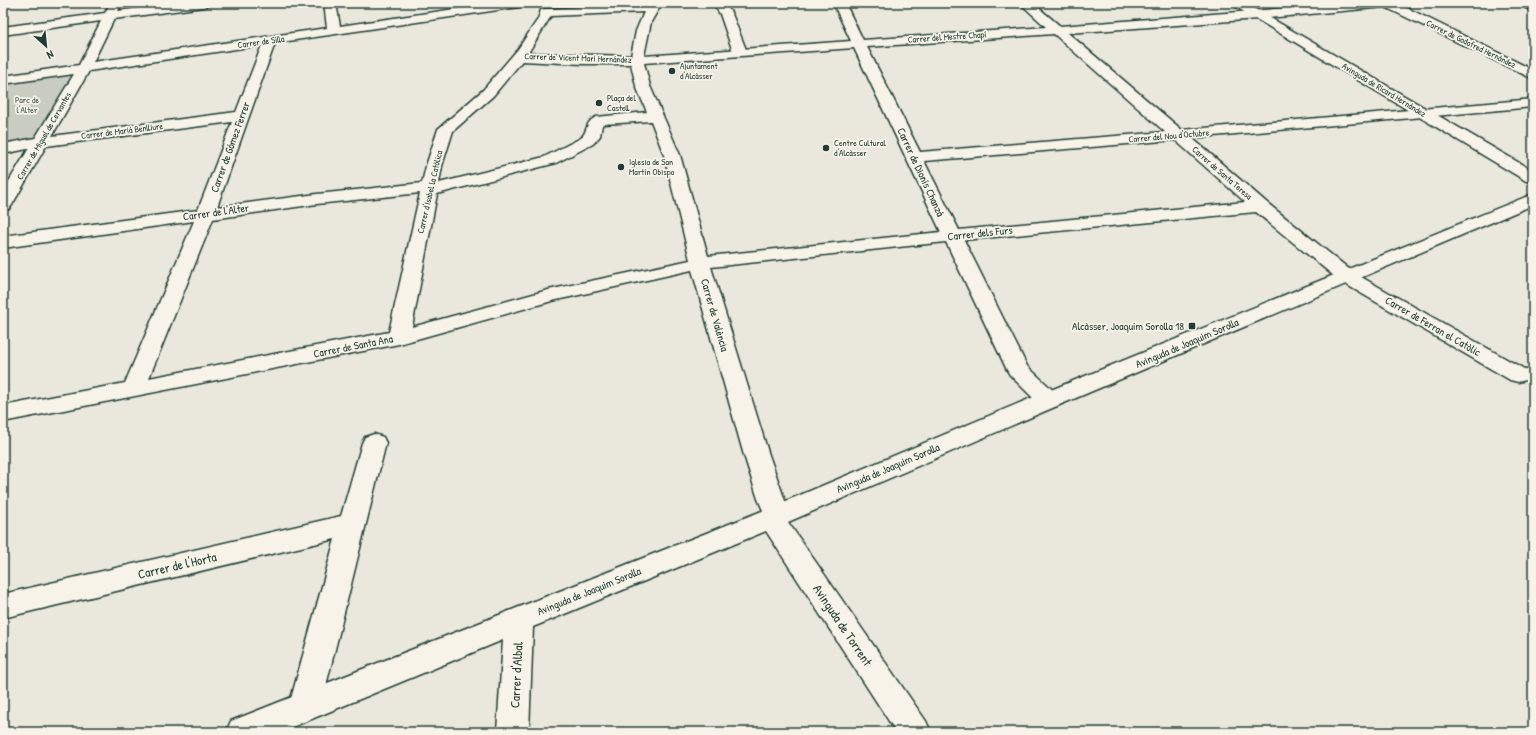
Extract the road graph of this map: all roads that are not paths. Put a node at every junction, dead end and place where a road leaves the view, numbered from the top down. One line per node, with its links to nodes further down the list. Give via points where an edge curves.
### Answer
1 (116, 3): 16 (street, Carrer de Miguel de Cervantes)
2 (204, 3): 16 (street)
3 (330, 3): 17 (street)
4 (519, 3): 17 (street, Carrer de Silla)
5 (719, 3): 22 (street, via 726,14)
6 (839, 3): 21 (street, Carrer de Dionís Chanzá)
7 (1026, 3): 18 (street, Carrer de Santa Teresa)
8 (1237, 3): 15 (street, Avinguda de Ricard Hernández)
9 (1387, 3): 10 (street, Carrer del Mestre Chapí); 15 (street, Carrer del Mestre Chapí); 26 (street, Carrer de Godofred Hernández)
10 (1391, 3)
11 (1523, 3): 13 (street)
12 (654, 6): 14 (street); 24 (street, via 640,40)
13 (1533, 7)
14 (543, 8): 23 (street, Carrer d'Isabel la Catòlica, via 544,19)
15 (1258, 15): 18 (street, Carrer del Mestre Chapí); 29 (street, Avinguda de Ricard Hernández)
16 (110, 16): 19 (street); 25 (street, Carrer de Miguel de Cervantes)
17 (334, 30): 20 (street, Carrer de Silla)
18 (1057, 30): 21 (street, Carrer del Mestre Chapí); 32 (street, Carrer de Santa Teresa)
19 (3, 31)
20 (270, 40): 25 (street, Carrer de Silla); 30 (street, Carrer de Gómez Ferrer)
21 (859, 43): 22 (street, Carrer del Mestre Chapí); 35 (street, Carrer de Dionís Chanzá)
22 (740, 52): 24 (street, Carrer del Mestre Chapí)
23 (519, 57): 24 (street, Carrer de Vicent Marí Hernández); 37 (street, Carrer d'Isabel la Catòlica, via 488,93 446,129)
24 (637, 60): 31 (street, via 640,78)
25 (84, 68): 27 (street, Carrer de Silla); 33 (street, Carrer de Miguel de Cervantes)
26 (1533, 75)
27 (3, 80)
28 (1533, 103): 29 (street, Carrer del Nou d'Octubre)
29 (1423, 113): 32 (street, Carrer del Nou d'Octubre); 36 (street, Avinguda de Ricard Hernández)
30 (241, 116): 33 (street, Carrer de Mariá Benlliure); 41 (street, Carrer de Gómez Ferrer)
31 (656, 116): 37 (street, Carrer de l'Alter, via 601,120 595,124 589,139 550,160); 44 (street, Carrer de València, via 671,154)
32 (1179, 135): 35 (street, Carrer del Nou d'Octubre); 40 (street, Carrer de Santa Teresa)
33 (41, 142): 34 (street, Carrer de Mariá Benlliure); 39 (street, Carrer de Miguel de Cervantes)
34 (3, 149)
35 (914, 157): 42 (street, Carrer de Dionís Chanzá)
36 (1533, 184): 38 (street, via 1523,181 1522,184); 45 (street, Avinguda de Joaquim Sorolla)
37 (429, 189): 41 (street, Carrer de l'Alter, via 317,199); 46 (street, Carrer d'Isabel la Catòlica)
38 (1533, 195)
39 (3, 205)
40 (1260, 206): 42 (street, Carrer dels Furs); 45 (street, Carrer de Santa Teresa)
41 (206, 213): 43 (street, Carrer de l'Alter); 48 (street, Carrer de Gómez Ferrer)
42 (951, 236): 44 (street, Carrer dels Furs); 49 (street, Carrer de Dionís Chanzá, via 1018,370)
43 (3, 242)
44 (700, 263): 46 (street, Carrer de Santa Ana, via 548,296); 52 (street, Carrer de València)
45 (1348, 276): 47 (street, Carrer de Ferran el Catòlic); 49 (street, Avinguda de Joaquim Sorolla)
46 (399, 337): 48 (street, Carrer de Santa Ana)
47 (1518, 375)
48 (134, 388): 50 (street, Carrer de Santa Ana)
49 (1049, 400): 52 (street, Avinguda de Joaquim Sorolla)
50 (3, 414)
51 (374, 443): 53 (street)
52 (774, 516): 55 (street, Avinguda de Joaquim Sorolla); 59 (street, Avinguda de Torrent)
53 (352, 524): 54 (street, Carrer de l'Horta); 56 (street)
54 (3, 606)
55 (519, 619): 56 (street, Avinguda de Joaquim Sorolla); 58 (street, Carrer d'Albal)
56 (305, 706): 57 (street, Avinguda de Joaquim Sorolla)
57 (242, 732)
58 (513, 732)
59 (915, 732)

